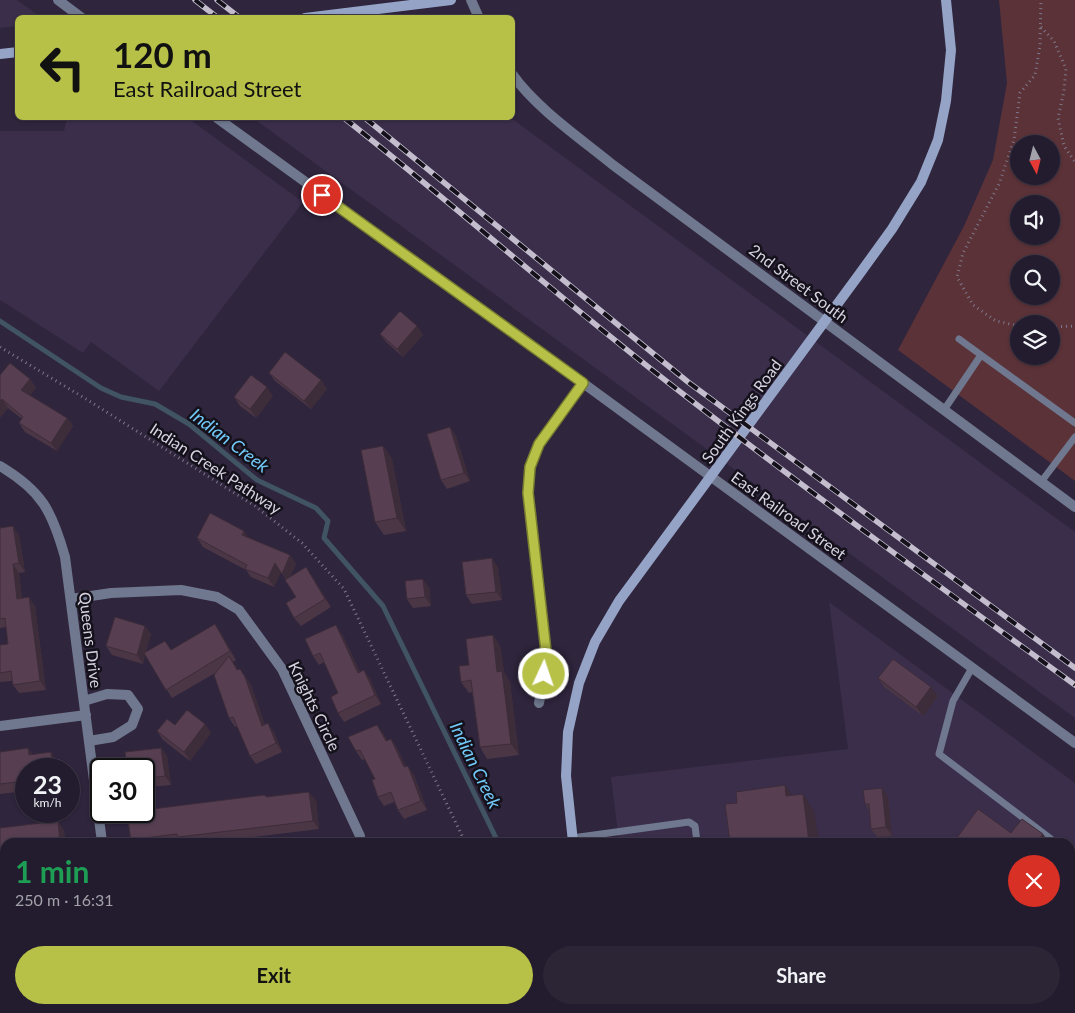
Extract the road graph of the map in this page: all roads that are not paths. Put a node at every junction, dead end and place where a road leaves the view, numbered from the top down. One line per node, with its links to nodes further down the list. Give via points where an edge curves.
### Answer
1 (58, 0): 5 (street)
2 (451, 0): 6 (main road)
3 (472, 0): 7 (street)
4 (946, 0): 31 (main road, South Kings Road, via 951,50 946,100 938,140 921,182 892,229 619,601 595,642 579,683 568,732 566,776)
5 (78, 15)
6 (329, 15)
7 (478, 15)
8 (15, 52): 9 (main road)
9 (0, 54)
10 (515, 78): 15 (street, 2nd Street South, via 561,124 613,165)
11 (220, 120): 14 (street, East Railroad Street)
12 (959, 339): 13 (lane)
13 (981, 355): 15 (lane); 16 (lane)
14 (583, 383): 22 (street, East Railroad Street); 24 (street, via 539,444 530,467 528,493 547,660)
15 (944, 410): 19 (street, 2nd Street South)
16 (1075, 424)
17 (1075, 437): 19 (lane)
18 (0, 466): 21 (street, Queens Drive, via 17,476 42,500 56,525 66,557)
19 (1041, 482): 20 (street, 2nd Street South)
20 (1075, 508)
21 (71, 599): 23 (street, Queens Drive); 30 (street, Knights Circle, via 111,593 180,590 217,597 239,610 282,669)
22 (972, 668): 28 (street, East Railroad Street); 34 (lane, via 953,701 939,754)
23 (84, 701): 25 (street, Queens Drive); 27 (street, via 107,694 128,695 138,709 132,725 113,737)
24 (539, 703)
25 (86, 715): 26 (street); 27 (street, Queens Drive)
26 (0, 726)
27 (89, 741): 29 (street, Queens Drive)
28 (1075, 743)
29 (101, 838)
30 (360, 838)
31 (572, 838)
32 (585, 838): 33 (lane, via 690,822 695,826)
33 (696, 838)
34 (1051, 838)

